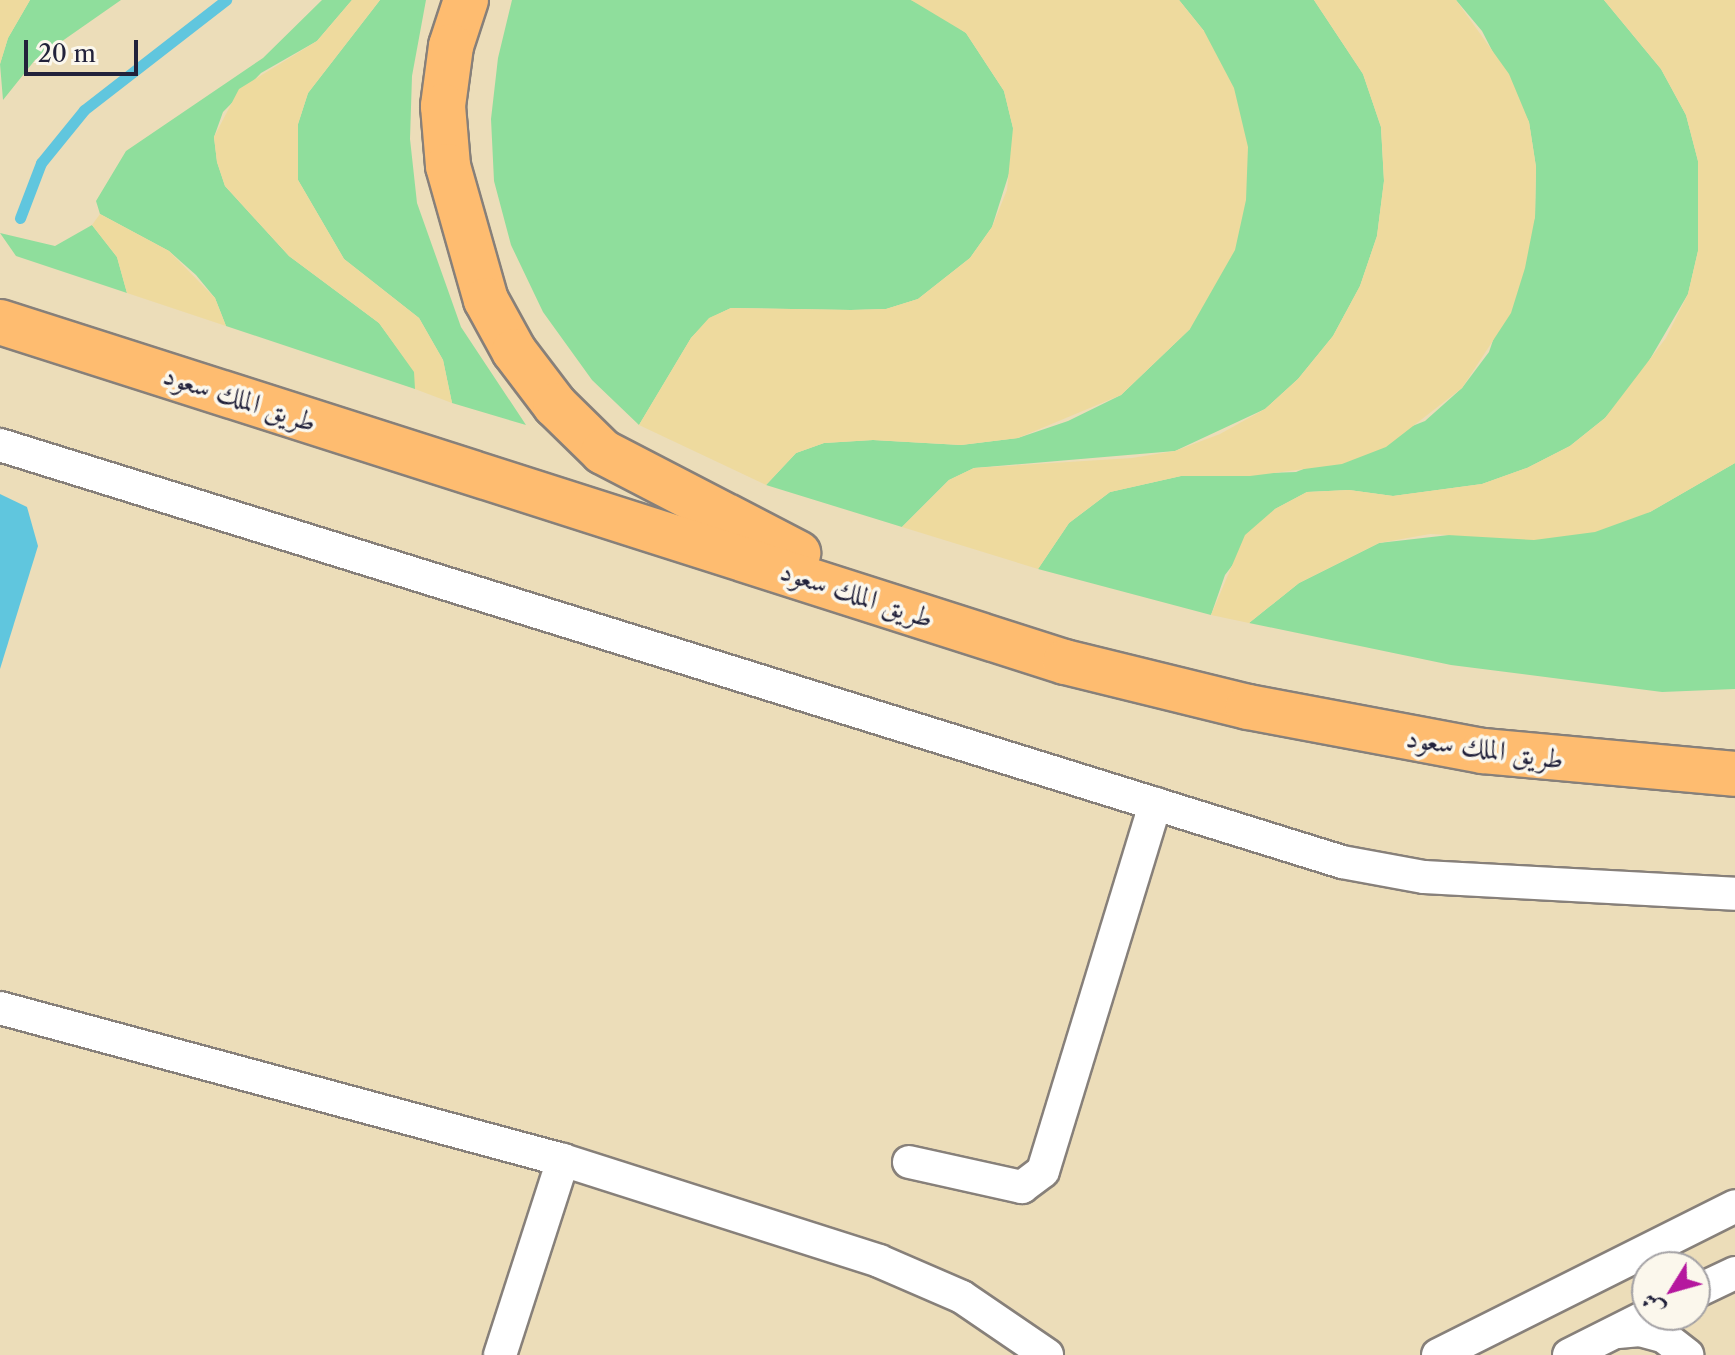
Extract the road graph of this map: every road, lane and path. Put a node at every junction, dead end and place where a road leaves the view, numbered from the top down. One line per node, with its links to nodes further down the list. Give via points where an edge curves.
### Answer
1 (466, 0): 4 (main road, via 451,46 443,106 448,166 481,286 514,351 555,405 603,452)
2 (0, 322): 4 (main road, طريق الملك سعود)
3 (0, 445): 8 (street)
4 (904, 609): 6 (main road, طريق الملك سعود, via 1065,662 1248,707 1483,751)
5 (1735, 757): 6 (main road)
6 (1674, 772): 7 (main road, طريق الملك سعود)
7 (1735, 774)
8 (1155, 804): 9 (street, via 1342,862 1424,877); 12 (street, via 1043,1171 1022,1187)
9 (1735, 894)
10 (0, 1008): 11 (street)
11 (563, 1160): 18 (street); 19 (street, via 879,1261 962,1297)
12 (909, 1162)
13 (1735, 1206): 20 (street)
14 (1735, 1273): 15 (street)
15 (1711, 1284)
16 (1631, 1324): 17 (street)
17 (1613, 1333): 21 (street); 22 (street, via 1640,1330 1663,1336)
18 (500, 1355)
19 (1047, 1355)
20 (1438, 1355)
21 (1569, 1355)
22 (1687, 1355)

